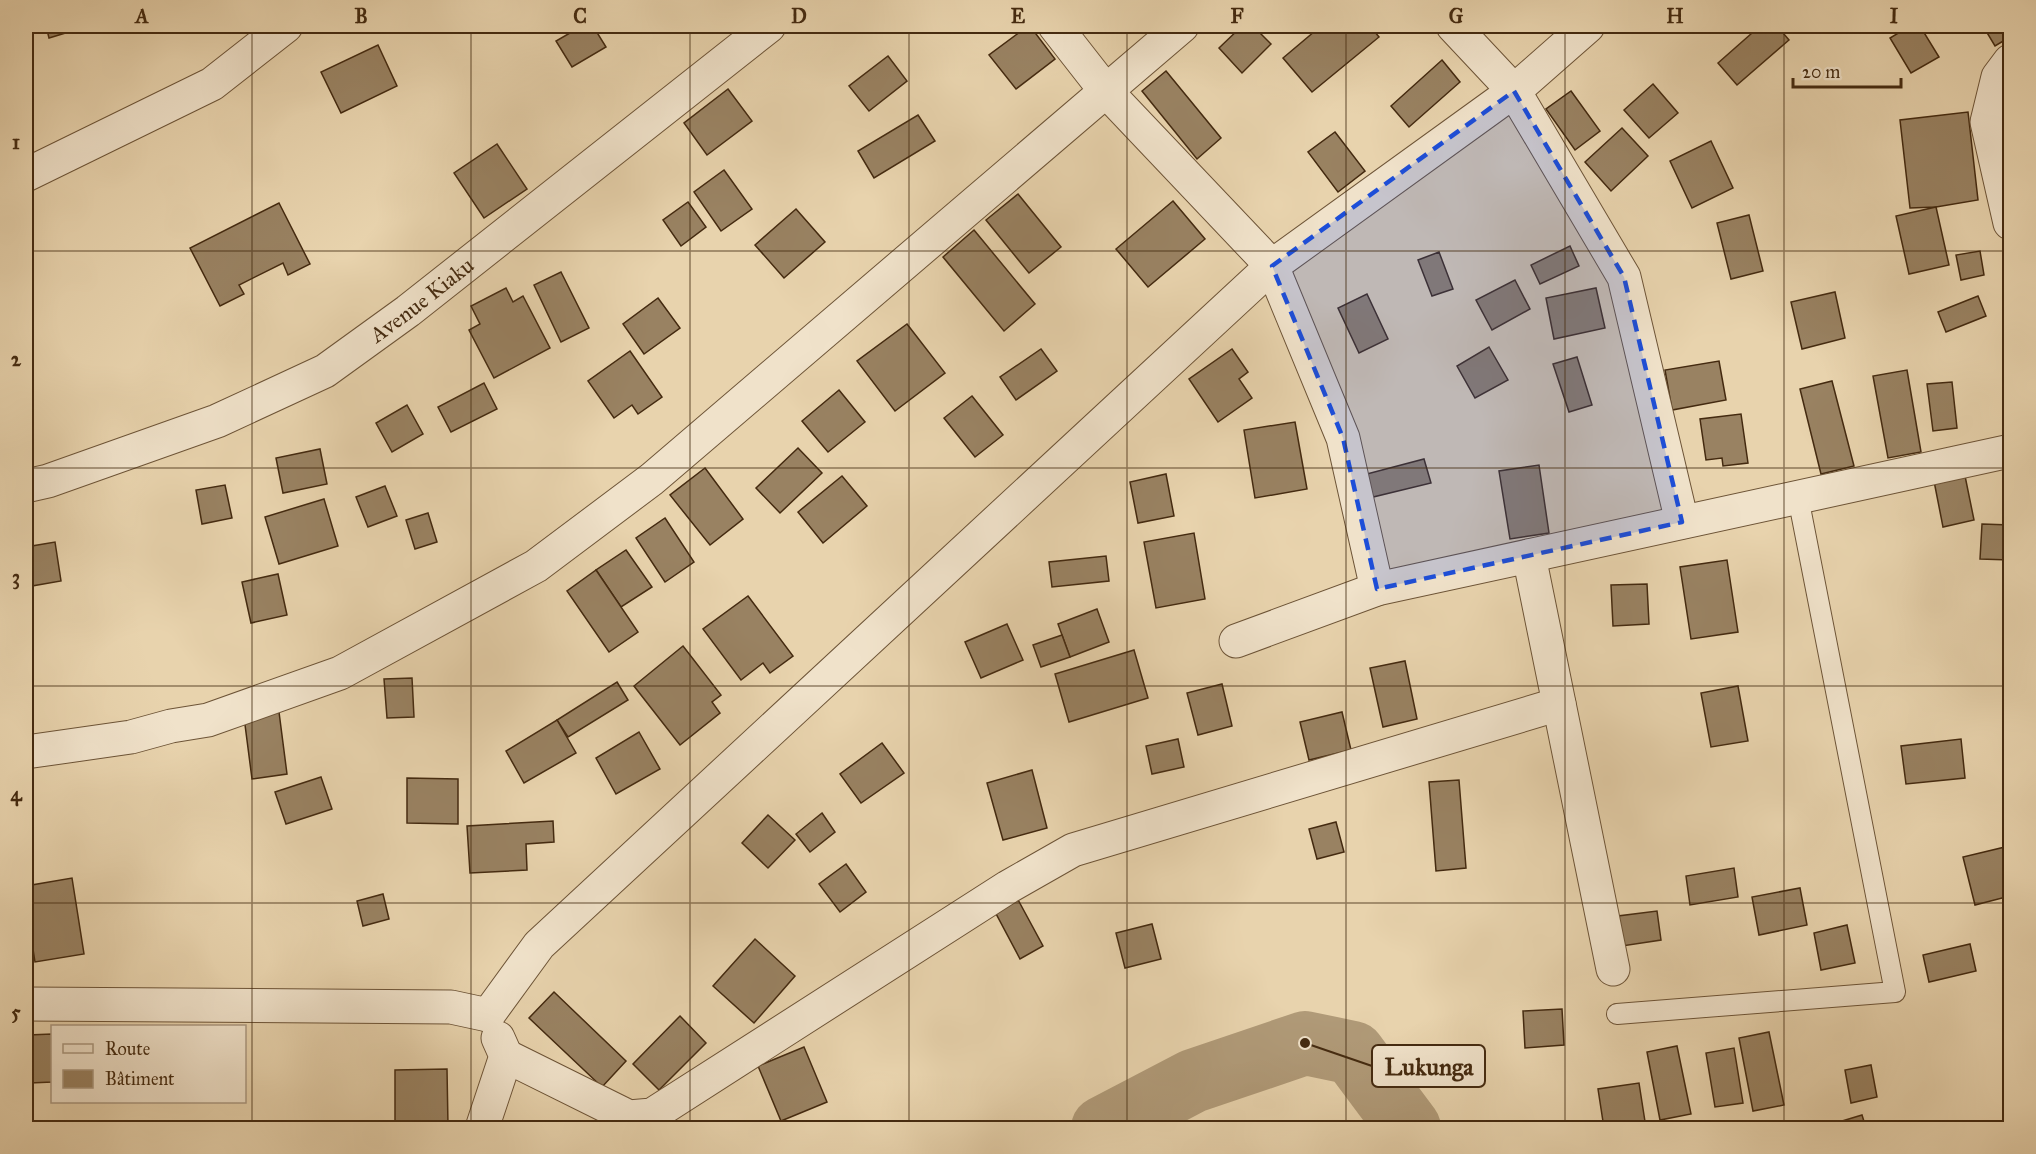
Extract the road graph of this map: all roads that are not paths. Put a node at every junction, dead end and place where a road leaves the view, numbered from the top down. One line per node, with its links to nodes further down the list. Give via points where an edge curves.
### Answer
1 (286, 26): 10 (street, via 212,84)
2 (769, 26): 14 (street, Avenue Kiaku, via 408,311 325,371 217,421)
3 (1055, 26): 8 (street)
4 (1182, 26): 8 (street)
5 (1453, 26): 9 (street)
6 (1588, 26): 9 (street)
7 (2010, 61): 11 (street, via 1998,77 1987,122)
8 (1105, 90): 12 (street); 21 (street, via 652,479 536,566 340,673 208,720 131,737)
9 (1514, 91): 12 (street); 16 (street, via 1624,277)
10 (26, 175)
11 (2010, 223)
12 (1272, 266): 18 (street, via 1343,438); 25 (street, via 539,945)
13 (2010, 451): 15 (street)
14 (26, 486)
15 (1798, 497): 16 (street); 24 (lane, via 1895,992)
16 (1682, 522): 17 (street)
17 (1528, 556): 18 (street); 20 (street)
18 (1377, 589): 19 (street)
19 (1236, 641)
20 (1559, 704): 22 (street); 26 (street, via 1073,850 1008,887 652,1115 629,1117)
21 (26, 752)
22 (1613, 969)
23 (26, 1004): 25 (street, via 450,1007)
24 (1617, 1014)
25 (488, 1015): 26 (street)
26 (506, 1056): 27 (street)
27 (482, 1128)

